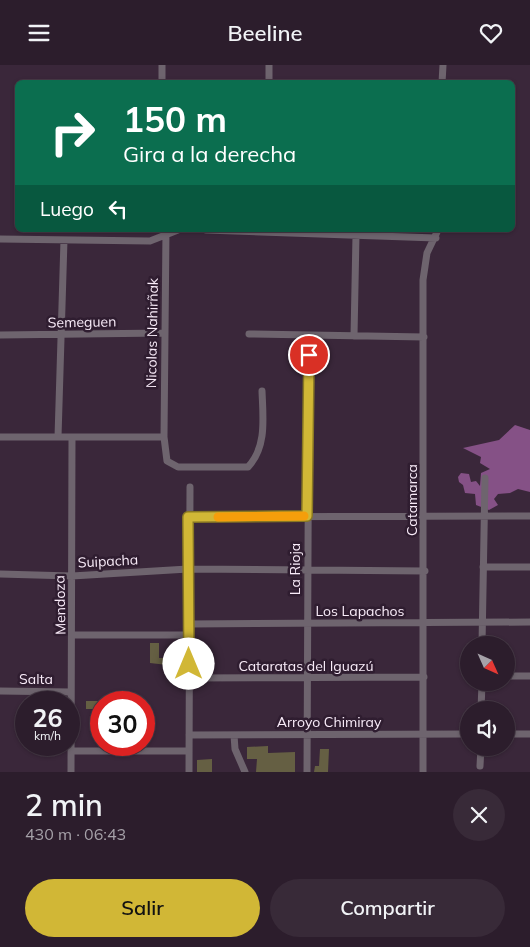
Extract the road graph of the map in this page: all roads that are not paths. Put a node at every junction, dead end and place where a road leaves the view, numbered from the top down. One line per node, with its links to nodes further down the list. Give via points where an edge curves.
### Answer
1 (162, 65): 4 (street)
2 (269, 65): 5 (street)
3 (443, 65): 6 (street)
4 (162, 80)
5 (269, 80)
6 (442, 80)
7 (266, 232): 10 (street)
8 (166, 233): 12 (street, via 150,241); 13 (street, Nicolas Nahirñak)
9 (437, 234): 10 (street); 19 (street, Catamarca, via 427,253 423,280)
10 (356, 235): 18 (street)
11 (0, 239): 12 (street)
12 (64, 240): 14 (street)
13 (164, 333): 14 (street, Semeguen); 24 (street, Nicolas Nahirñak)
14 (60, 334): 16 (street, Semeguen); 22 (street)
15 (249, 334): 17 (street)
16 (0, 335)
17 (309, 335): 18 (street); 27 (street, La Rioja)
18 (354, 336): 19 (street)
19 (424, 337): 29 (street, Catamarca)
20 (262, 391): 24 (street, Nicolas Nahirñak, via 264,429 256,458 248,467 178,467 168,461)
21 (0, 437): 22 (street)
22 (58, 437): 23 (street)
23 (72, 437): 24 (street); 38 (street, Mendoza)
24 (164, 437)
25 (485, 478): 30 (street)
26 (190, 487): 28 (street)
27 (307, 516): 28 (street); 29 (street); 35 (street, La Rioja)
28 (188, 517): 34 (street)
29 (425, 517): 30 (street); 36 (street, Catamarca)
30 (483, 517): 31 (street); 32 (street)
31 (530, 517)
32 (483, 567): 33 (street); 39 (street)
33 (530, 567)
34 (188, 569): 35 (street, Suipacha); 38 (street, Suipacha); 43 (street)
35 (307, 570): 36 (street, Suipacha); 41 (street, La Rioja)
36 (425, 571): 42 (street, Catamarca)
37 (0, 574): 38 (street, Suipacha)
38 (72, 575): 44 (street, Mendoza)
39 (482, 622): 40 (street, Los Lapachos); 42 (street, Los Lapachos); 46 (street)
40 (530, 622)
41 (308, 623): 42 (street, Los Lapachos); 43 (street, Los Lapachos); 51 (street, La Rioja)
42 (424, 623): 49 (street, Catamarca)
43 (189, 624): 45 (street)
44 (73, 635): 45 (street); 54 (street, Mendoza)
45 (189, 635): 50 (street)
46 (482, 636)
47 (515, 676): 48 (street)
48 (530, 676)
49 (424, 677): 51 (street, Cataratas del Iguazú); 55 (street, Catamarca)
50 (189, 679): 51 (street, Cataratas del Iguazú); 59 (street)
51 (308, 679): 61 (street, La Rioja)
52 (0, 691): 53 (street, Salta)
53 (15, 691)
54 (71, 691)
55 (423, 734): 56 (street, Arroyo Chimiray); 61 (street, Arroyo Chimiray); 71 (street, Catamarca)
56 (460, 734)
57 (515, 734): 58 (street)
58 (530, 734)
59 (189, 735): 60 (street, Arroyo Chimiray); 63 (street)
60 (234, 735): 61 (street, Arroyo Chimiray); 69 (street, via 235,749)
61 (308, 735): 70 (street, La Rioja)
62 (80, 751): 63 (street)
63 (189, 751): 68 (street)
64 (72, 756): 67 (street, Mendoza)
65 (480, 756): 66 (street)
66 (480, 766)
67 (71, 772)
68 (189, 772)
69 (245, 772)
70 (307, 772)
71 (423, 772)

